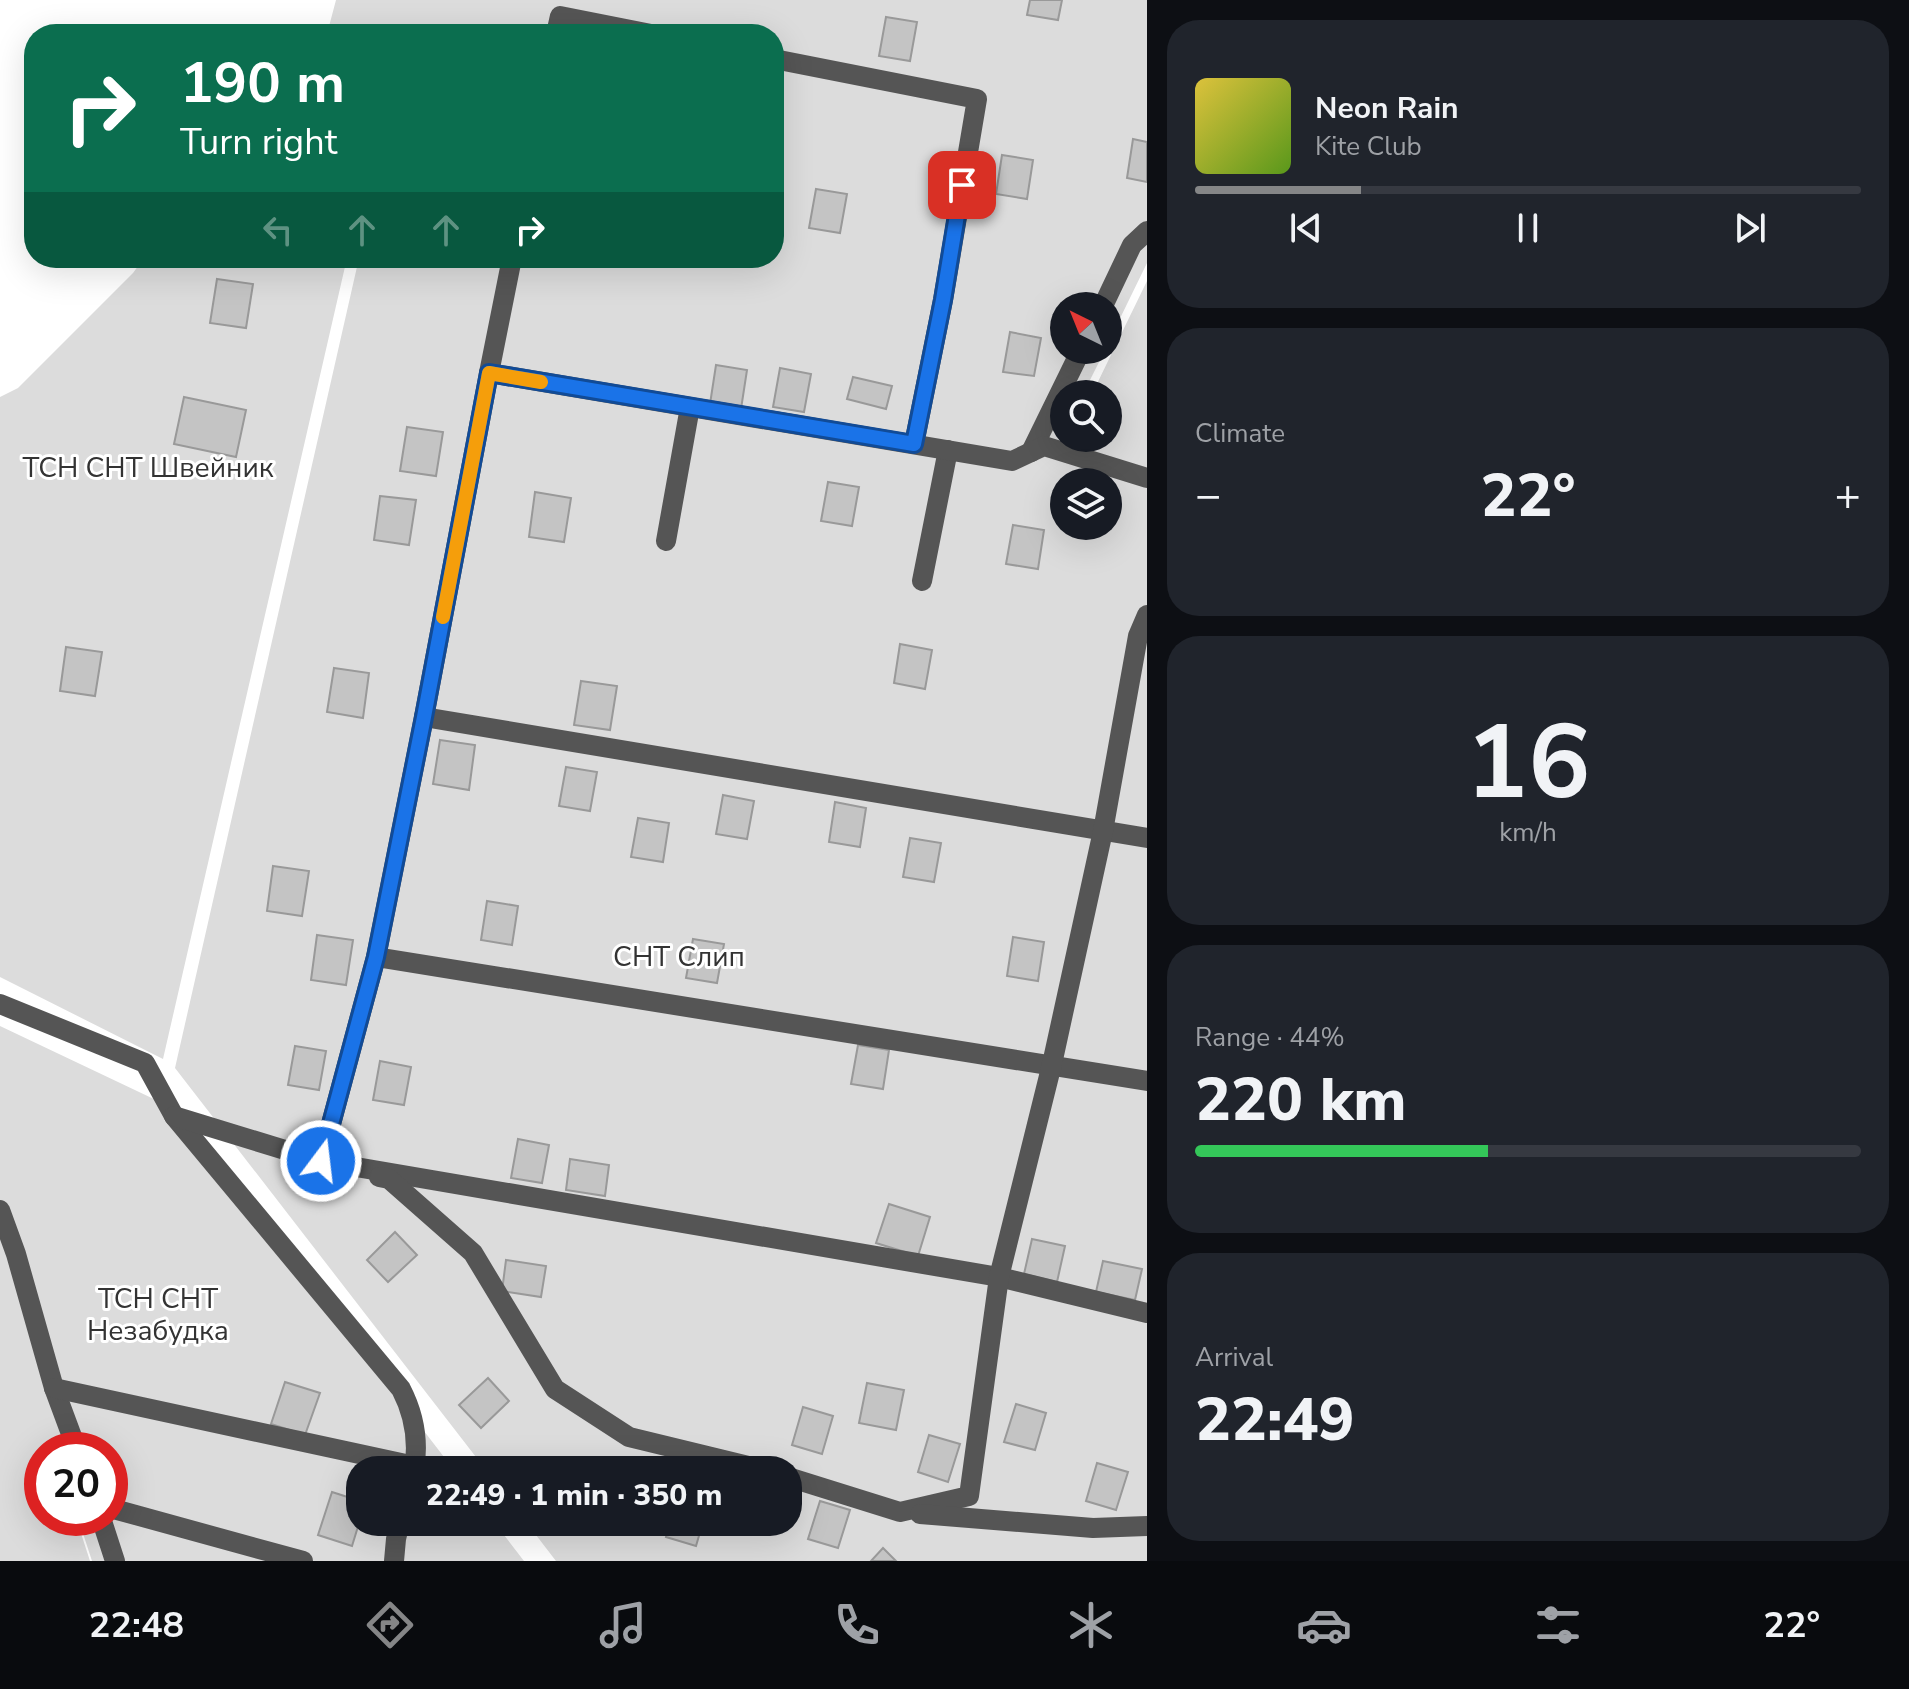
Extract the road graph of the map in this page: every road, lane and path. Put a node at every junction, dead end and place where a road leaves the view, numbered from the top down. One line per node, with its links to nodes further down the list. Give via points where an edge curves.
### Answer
1 (558, 24): 2 (street, via 560,16)
2 (600, 24)
3 (784, 61): 10 (street, via 977,99)
4 (1147, 231): 6 (street, via 1132,245)
5 (510, 268): 8 (street)
6 (1110, 292)
7 (1074, 364): 12 (street)
8 (489, 373): 9 (street); 17 (street)
9 (690, 407): 10 (street); 14 (street)
10 (914, 444): 11 (street)
11 (948, 450): 12 (street, via 1012,461); 15 (street)
12 (1031, 452): 13 (street, via 1044,446)
13 (1147, 478)
14 (666, 541)
15 (922, 581)
16 (1147, 615): 18 (street, via 1138,636)
17 (424, 717): 18 (street); 20 (street)
18 (1103, 831): 19 (street); 22 (street)
19 (1147, 838)
20 (376, 957): 22 (street); 25 (street)
21 (0, 1004): 24 (street, via 145,1063)
22 (1052, 1064): 23 (street); 27 (street)
23 (1147, 1081)
24 (174, 1116): 25 (street); 32 (street, via 401,1389 411,1409)
25 (321, 1161): 27 (street); 33 (street, via 389,1179 473,1253 555,1389 629,1437)
26 (0, 1210): 29 (street)
27 (999, 1277): 28 (street); 35 (street, via 969,1496)
28 (1147, 1313)
29 (54, 1388): 30 (street); 31 (street)
30 (70, 1432)
31 (360, 1456)
32 (414, 1456)
33 (707, 1456)
34 (802, 1481): 35 (street)
35 (900, 1512): 37 (street, via 1093,1528)
36 (128, 1513): 41 (street)
37 (1147, 1526)
38 (107, 1536): 40 (street)
39 (397, 1536): 42 (street)
40 (115, 1561)
41 (303, 1561)
42 (394, 1561)

